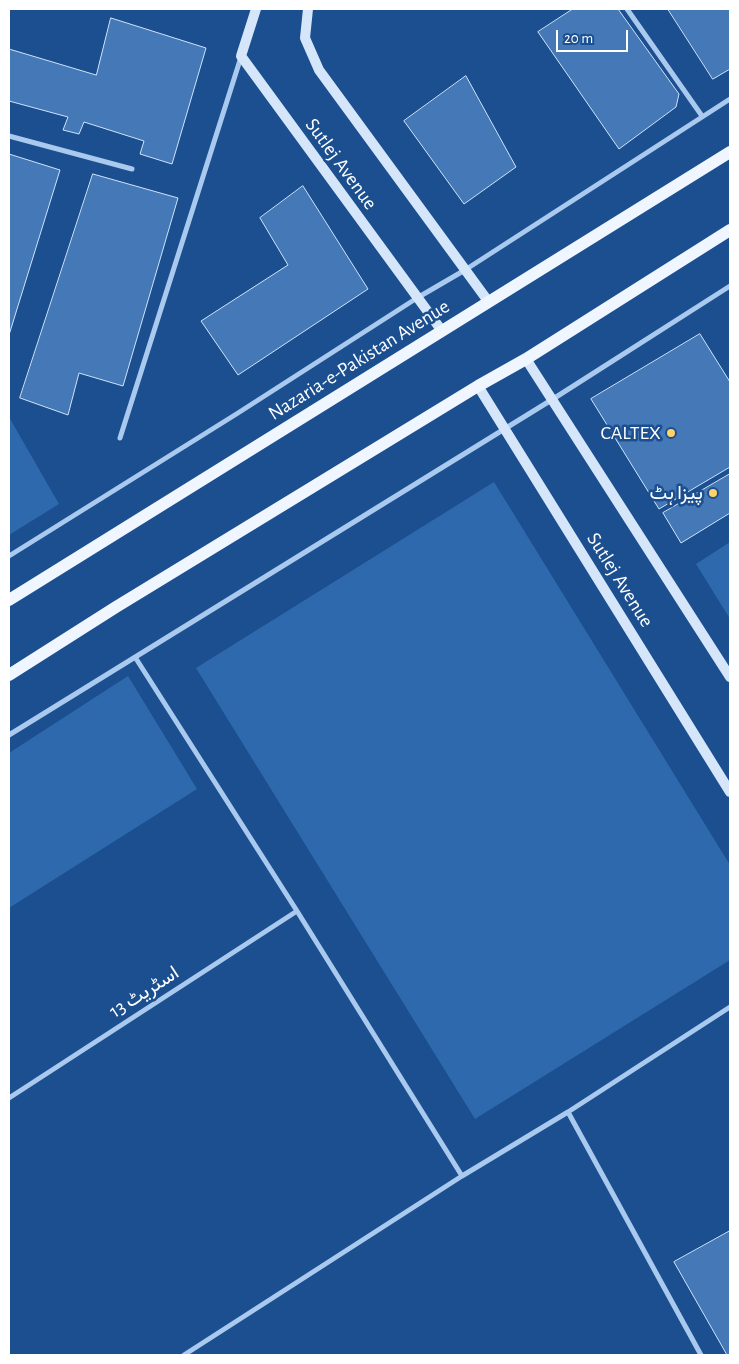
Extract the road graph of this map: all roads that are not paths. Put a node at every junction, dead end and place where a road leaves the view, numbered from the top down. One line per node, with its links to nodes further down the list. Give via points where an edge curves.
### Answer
1 (256, 9): 4 (street)
2 (308, 9): 11 (street, Sutlej Avenue, via 305,38 319,70)
3 (627, 9): 6 (street)
4 (241, 56): 13 (street, Sutlej Avenue); 20 (street)
5 (730, 99): 6 (street)
6 (702, 116): 11 (street)
7 (9, 136): 9 (street)
8 (730, 152): 14 (main road, Nazaria-e-Pakistan Avenue)
9 (132, 169)
10 (730, 230): 16 (main road)
11 (465, 270): 13 (street); 14 (street, Sutlej Avenue)
12 (730, 286): 18 (street)
13 (417, 298): 15 (street, Sutlej Avenue); 21 (street)
14 (488, 301): 15 (main road, Nazaria-e-Pakistan Avenue)
15 (442, 331): 22 (main road, Nazaria-e-Pakistan Avenue)
16 (526, 359): 17 (main road); 18 (street, Sutlej Avenue)
17 (478, 386): 19 (street, Sutlej Avenue); 24 (main road)
18 (553, 398): 19 (street); 25 (street, Sutlej Avenue)
19 (505, 427): 23 (street); 27 (street, Sutlej Avenue)
20 (120, 438)
21 (9, 556)
22 (9, 600)
23 (135, 657): 26 (street); 28 (street)
24 (9, 675)
25 (730, 677)
26 (9, 736)
27 (730, 792)
28 (296, 911): 30 (street, اسٹریٹ 13); 32 (street)
29 (730, 1007): 31 (street)
30 (9, 1098)
31 (568, 1112): 32 (street); 34 (street)
32 (462, 1176): 33 (street)
33 (184, 1355)
34 (701, 1355)

